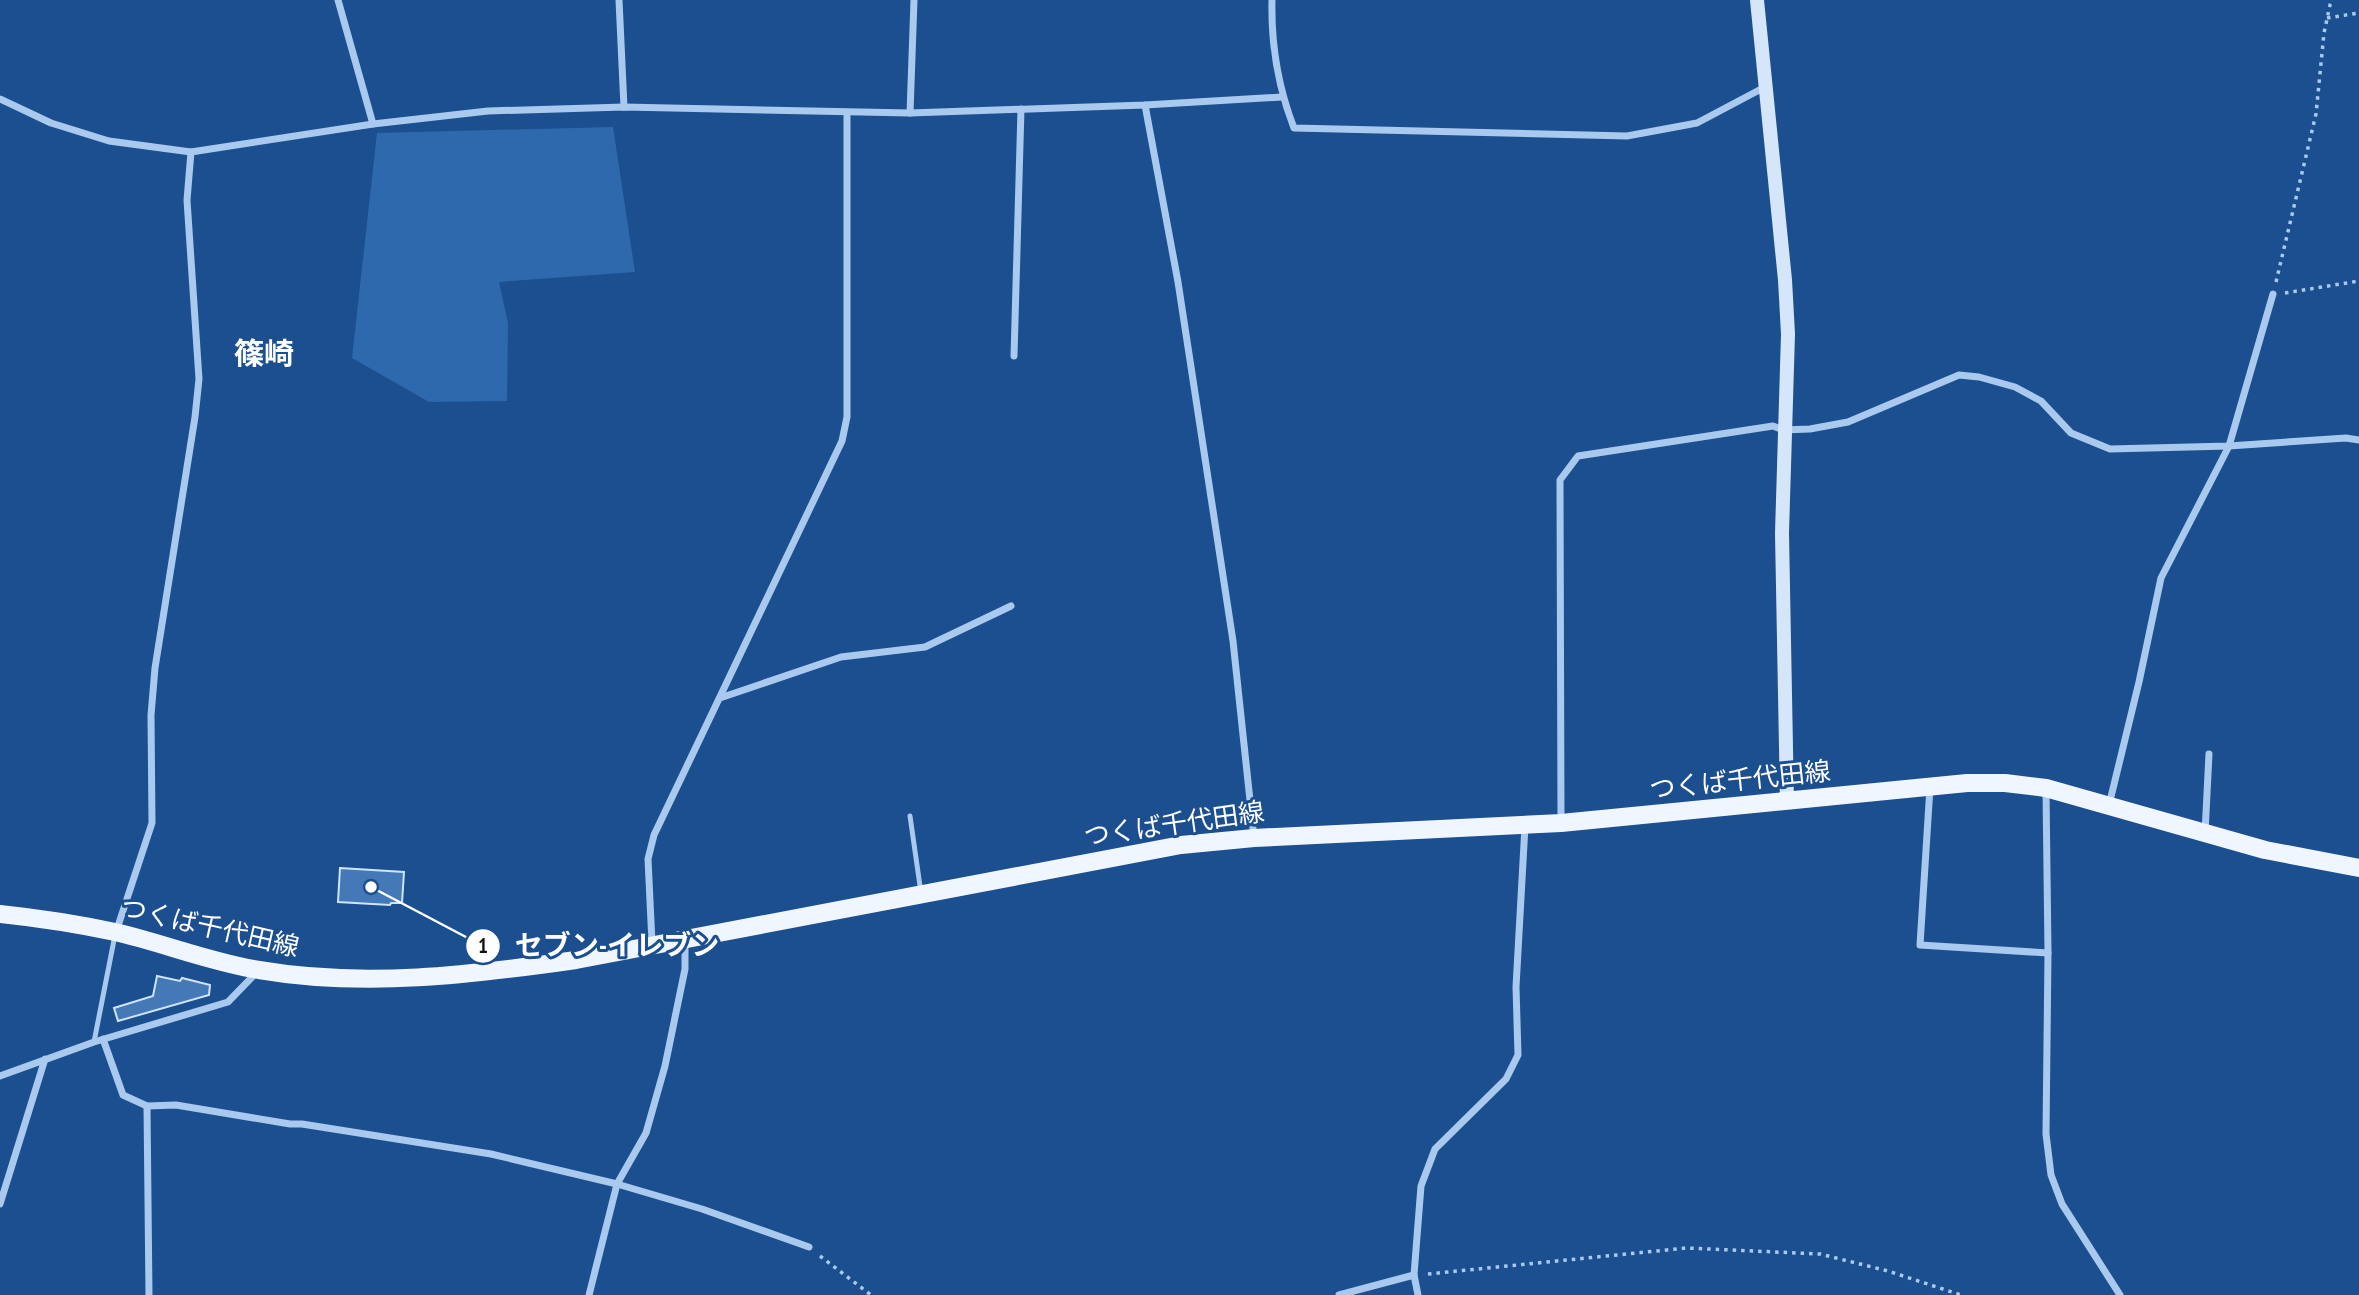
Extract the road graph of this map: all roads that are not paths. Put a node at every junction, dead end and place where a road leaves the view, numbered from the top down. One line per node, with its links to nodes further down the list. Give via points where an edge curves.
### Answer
1 (338, 0): 14 (street)
2 (619, 0): 10 (street)
3 (914, 0): 13 (street)
4 (1272, 0): 7 (street, via 1271,32)
5 (1757, 0): 6 (street)
6 (1765, 86): 7 (street, via 1697,124 1627,136 1294,128); 18 (street, via 1787,320)
7 (1282, 97): 9 (street)
8 (0, 99): 15 (street, via 51,123 109,141)
9 (1145, 105): 11 (street); 32 (street, via 1178,282 1231,628)
10 (624, 107): 12 (street); 14 (street, via 488,111)
11 (1021, 109): 13 (street); 17 (street)
12 (847, 113): 13 (street); 22 (street, via 847,417 842,441)
13 (909, 113)
14 (373, 124): 15 (street)
15 (191, 152): 36 (street, via 187,200 199,379 154,680 152,823)
16 (2273, 294): 20 (street)
17 (1014, 356)
18 (1783, 430): 20 (street, via 1848,422 1959,375 2015,387 2040,401 2071,433 2110,449); 26 (street); 29 (street, via 1773,426 1578,456 1560,480)
19 (2359, 440): 20 (street)
20 (2229, 446): 27 (street, via 2161,578)
21 (1011, 606): 22 (street, via 925,647 841,657)
22 (720, 698): 38 (street, via 654,835 648,859)
23 (2209, 754): 31 (street)
24 (1930, 787): 25 (main road, つくば千代田線, via 2005,783); 26 (main road, つくば千代田線); 39 (street, via 1920,944)
25 (2046, 788): 27 (main road, つくば千代田線); 39 (street)
26 (1787, 802): 29 (main road, つくば千代田線)
27 (2109, 805): 31 (main road, つくば千代田線)
28 (909, 816): 34 (lane)
29 (1561, 824): 30 (main road, つくば千代田線)
30 (1525, 826): 32 (main road, つくば千代田線); 49 (street, via 1516,987 1518,1055 1506,1079 1435,1149 1421,1186)
31 (2205, 833): 33 (main road, つくば千代田線)
32 (1254, 838): 34 (main road, つくば千代田線, via 1103,858)
33 (2359, 868)
34 (921, 894): 37 (main road, つくば千代田線)
35 (0, 914): 36 (main road, つくば千代田線)
36 (116, 932): 40 (main road, つくば千代田線); 42 (lane)
37 (685, 940): 38 (main road, つくば千代田線); 46 (street, via 685,969 665,1066 646,1133)
38 (652, 946): 40 (main road, つくば千代田線, via 512,969 436,976 337,978)
39 (2049, 953): 54 (street, via 2046,1134 2050,1175 2062,1203)
40 (258, 970): 41 (street, via 228,1002)
41 (103, 1039): 42 (street); 45 (street, via 124,1095)
42 (94, 1042): 43 (street)
43 (45, 1059): 44 (street); 47 (street)
44 (0, 1076)
45 (148, 1106): 46 (street, via 176,1105 478,1152); 50 (street)
46 (617, 1184): 48 (street); 51 (street)
47 (0, 1204)
48 (809, 1247)
49 (1414, 1275): 52 (street); 53 (street)
50 (149, 1295)
51 (589, 1295)
52 (1339, 1295)
53 (1418, 1295)
54 (2120, 1295)

